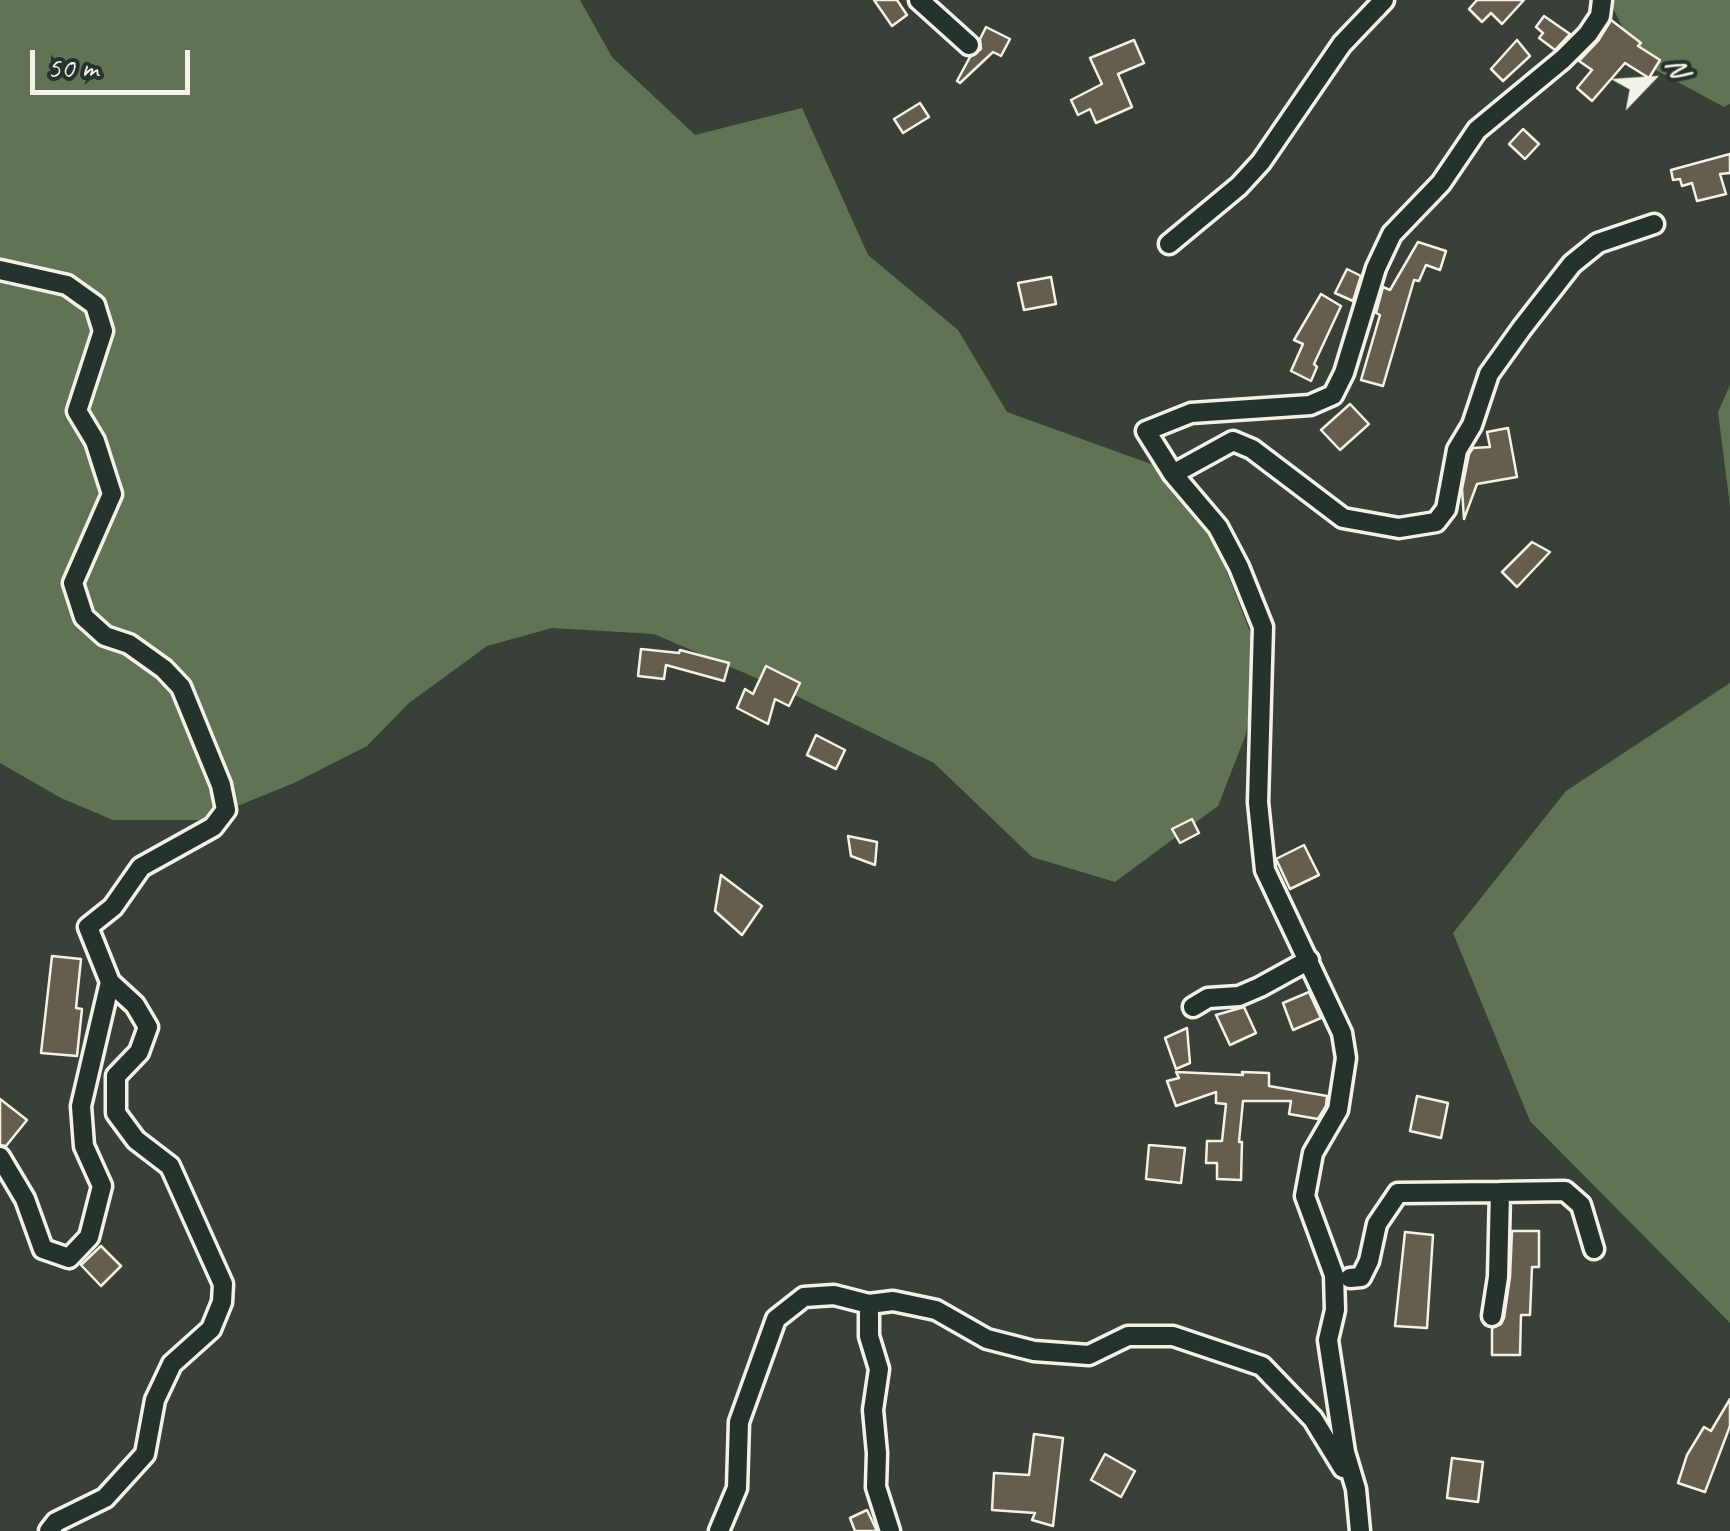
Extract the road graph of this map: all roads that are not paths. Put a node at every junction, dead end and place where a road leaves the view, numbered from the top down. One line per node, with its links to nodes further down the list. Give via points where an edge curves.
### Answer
1 (920, 0): 4 (street)
2 (1384, 0): 6 (street, via 1342,44 1262,162)
3 (1602, 0): 8 (street, via 1588,34 1477,130 1441,183 1392,234 1333,395 1310,405 1192,413 1146,431)
4 (969, 45)
5 (1654, 224): 8 (street, via 1598,243 1572,264 1522,328 1489,374 1457,450 1446,509 1436,522 1399,528 1343,518 1233,441)
6 (1169, 244)
7 (0, 270): 10 (street, via 67,285 96,305 103,332 77,411 95,440 112,494 72,583 84,617 181,687 226,810 213,827 141,867 113,907 88,927)
8 (1173, 474): 9 (street, via 1218,527 1263,627 1258,802 1266,870)
9 (1309, 960): 11 (street, via 1238,996 1208,998); 18 (street, via 1342,1032 1346,1058 1338,1110 1313,1153 1306,1196 1334,1275 1328,1340)
10 (110, 982): 12 (street, via 81,1106 84,1146 102,1186 89,1237 70,1258 43,1249 26,1199); 19 (street, via 148,1028 140,1052 116,1076 116,1114 170,1166 224,1284 222,1302 211,1329 172,1364 155,1400 145,1454 105,1498)
11 (1194, 1007)
12 (0, 1157)
13 (1500, 1192): 14 (street, via 1565,1191 1582,1205); 15 (street, via 1398,1193 1377,1224 1361,1277); 17 (street)
14 (1594, 1250)
15 (1350, 1278)
16 (869, 1304): 18 (street, via 893,1301 936,1310 987,1339 1034,1351 1089,1355 1128,1336 1174,1336 1262,1366 1314,1419); 20 (street, via 834,1294 804,1296 776,1318 739,1422 737,1488); 21 (street, via 879,1369 876,1487)
17 (1492, 1316)
18 (1356, 1490): 22 (street)
19 (49, 1531)
20 (719, 1531)
21 (890, 1531)
22 (1360, 1531)

